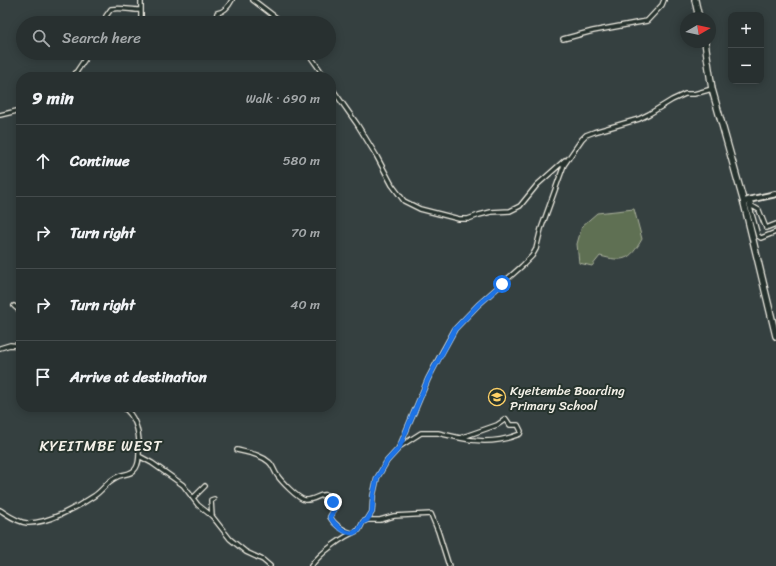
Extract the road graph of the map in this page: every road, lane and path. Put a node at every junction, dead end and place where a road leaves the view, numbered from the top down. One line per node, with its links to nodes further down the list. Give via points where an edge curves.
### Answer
1 (141, 0): 6 (street)
2 (232, 0): 10 (street)
3 (253, 0): 11 (street)
4 (664, 0): 12 (street, via 647,21)
5 (695, 0): 7 (main road)
6 (141, 10): 8 (street, via 111,8); 9 (street)
7 (698, 12)
8 (106, 16)
9 (141, 16)
10 (217, 16)
11 (274, 16)
12 (563, 39)
13 (706, 48): 18 (main road)
14 (84, 60): 16 (street)
15 (313, 60): 17 (street)
16 (76, 72)
17 (321, 72)
18 (712, 89): 22 (street, via 685,94 644,117 586,135); 24 (main road)
19 (336, 94): 22 (street, via 404,201 444,216 468,219 479,214 516,210 541,181)
20 (16, 111): 21 (street)
21 (0, 115)
22 (570, 155): 32 (street, via 564,165 536,249 522,266 455,329 428,379)
23 (776, 194): 24 (street)
24 (747, 201): 25 (street, via 759,210 766,228); 26 (street, via 758,236 761,238); 27 (main road)
25 (776, 224)
26 (776, 232)
27 (776, 336)
28 (16, 346): 29 (street)
29 (0, 348)
30 (128, 412): 34 (street, via 137,428)
31 (460, 438): 31 (street, via 496,441 515,436 521,431 518,425 510,425 506,419 497,425); 32 (street, via 438,433 421,434)
32 (399, 448): 42 (street, via 377,478 372,512)
33 (237, 450): 43 (street, via 257,454 270,463 291,490 305,500 323,494 330,497 336,506 331,520 341,529)
34 (139, 456): 35 (street); 36 (street)
35 (145, 459): 36 (street); 38 (street, via 183,485)
36 (139, 463): 40 (street, via 132,472 114,478 94,496 54,517 27,523)
37 (205, 486): 38 (street)
38 (193, 498): 41 (street)
39 (214, 499): 41 (street)
40 (0, 510)
41 (212, 516): 44 (street, via 234,543)
42 (367, 520): 43 (street, via 359,530); 46 (street, via 431,514)
43 (352, 533): 45 (street, via 317,558)
44 (270, 566)
45 (311, 566)
46 (449, 566)

